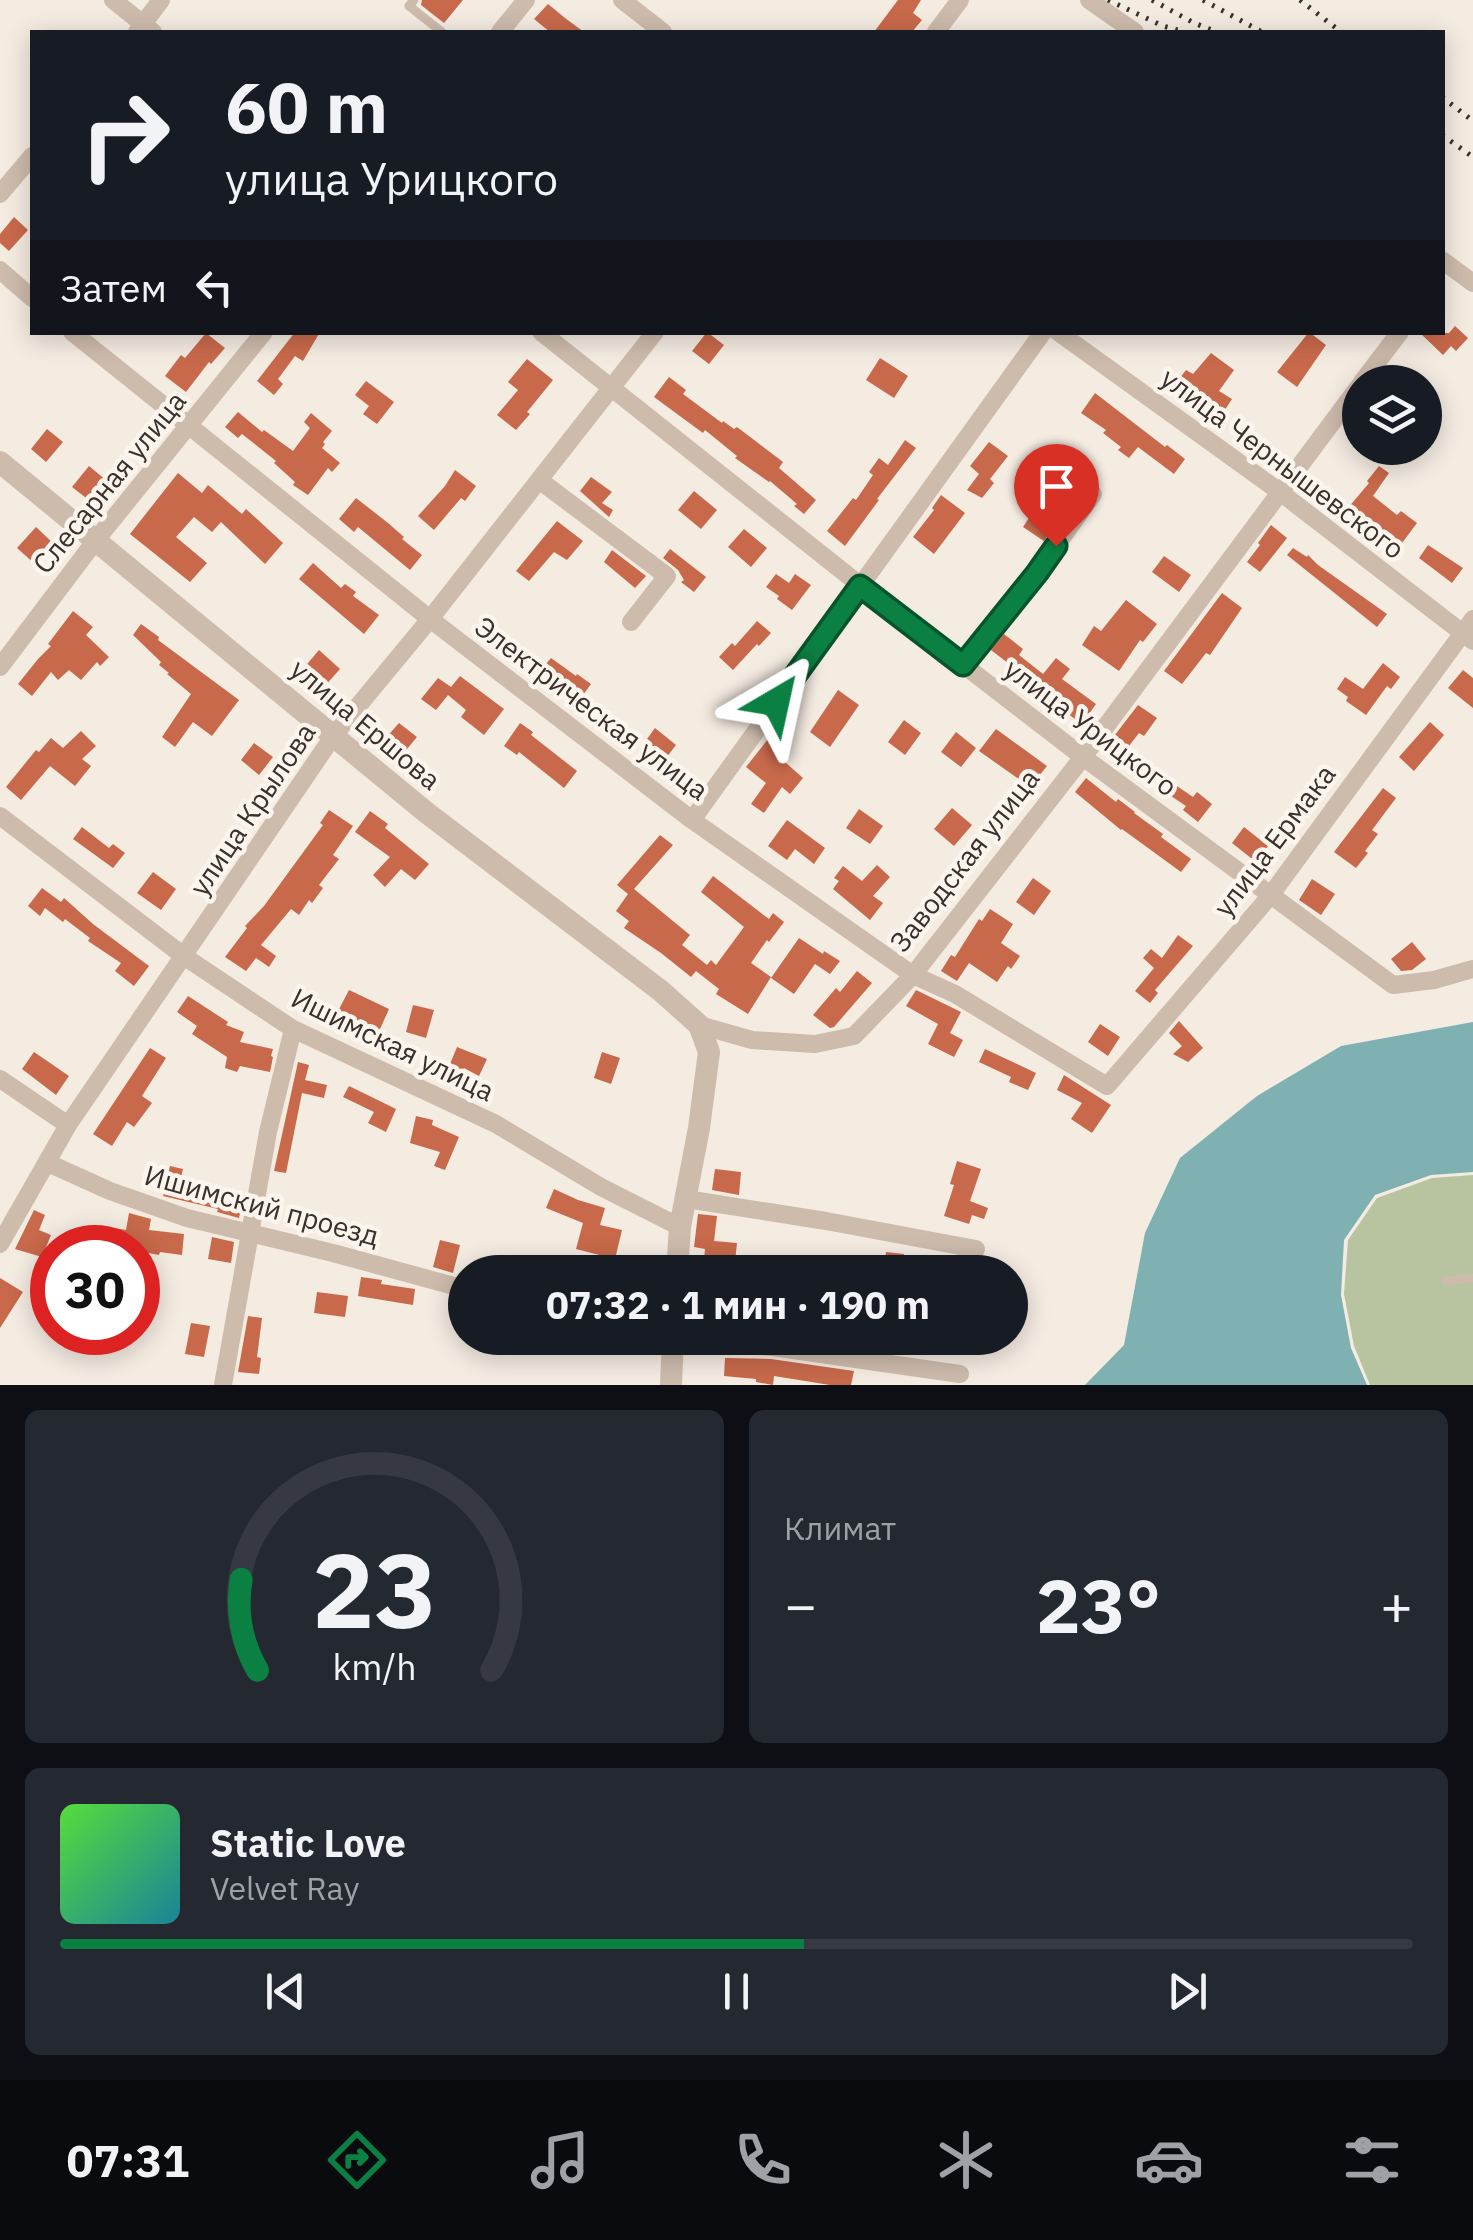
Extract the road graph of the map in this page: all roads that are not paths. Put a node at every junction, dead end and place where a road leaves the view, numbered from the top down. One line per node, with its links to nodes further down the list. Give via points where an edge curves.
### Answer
1 (113, 0): 8 (street)
2 (161, 0): 8 (street)
3 (414, 0): 9 (lane, via 410,6)
4 (526, 0): 10 (street)
5 (622, 0): 11 (street)
6 (960, 0): 12 (street)
7 (1089, 0): 13 (street)
8 (144, 30)
9 (440, 30)
10 (502, 30)
11 (660, 30)
12 (938, 30)
13 (1132, 30)
14 (30, 158): 15 (street)
15 (0, 194)
16 (1445, 267): 18 (street)
17 (0, 270): 19 (street)
18 (1473, 283)
19 (30, 296)
20 (76, 335): 30 (street, Электрическая улица)
21 (262, 335): 30 (street, Слесарная улица)
22 (544, 335): 28 (street, улица Урицкого)
23 (653, 335): 28 (street, улица Крылова)
24 (1041, 335): 36 (street)
25 (1062, 335): 33 (street, улица Чернышевского)
26 (1398, 335): 27 (street, Заводская улица)
27 (1375, 365)
28 (612, 388): 32 (street, улица Крылова); 36 (street, улица Урицкого)
29 (1342, 409): 33 (street, Заводская улица)
30 (190, 425): 35 (street, Слесарная улица); 37 (street, Электрическая улица)
31 (0, 462): 35 (street, улица Ершова)
32 (539, 480): 37 (street, улица Крылова); 38 (street, via 666,576)
33 (1280, 492): 39 (street, улица Чернышевского); 43 (street, Заводская улица)
34 (1092, 494): 40 (street)
35 (96, 540): 41 (street, Слесарная улица); 42 (street, улица Ершова)
36 (860, 586): 40 (street, улица Урицкого); 45 (street)
37 (430, 619): 42 (street, улица Крылова); 45 (street, Электрическая улица)
38 (631, 622)
39 (1469, 631): 46 (street, улица Ермака)
40 (963, 665): 43 (street, улица Урицкого)
41 (0, 667)
42 (334, 736): 47 (street, улица Крылова); 50 (street, улица Ершова)
43 (1083, 757): 46 (street, улица Урицкого); 49 (street, Заводская улица)
44 (0, 816): 47 (street, Ишимская улица)
45 (692, 820): 49 (street, Электрическая улица)
46 (1270, 896): 48 (street, улица Урицкого, via 1394,985); 53 (street, улица Ермака)
47 (185, 957): 51 (street, Ишимская улица); 54 (street, улица Крылова)
48 (1473, 969)
49 (913, 975): 50 (street, Заводская улица, via 854,1036 815,1044 752,1040); 53 (street, Электрическая улица)
50 (698, 1025): 56 (street, via 709,1052)
51 (292, 1029): 57 (street, Ишимская улица, via 496,1124); 58 (street)
52 (0, 1079): 54 (street)
53 (1107, 1086)
54 (68, 1125): 55 (street, улица Крылова)
55 (48, 1163): 58 (street, Ишимский проезд, via 187,1218); 59 (street, улица Крылова)
56 (686, 1199): 57 (street); 60 (street)
57 (680, 1227): 61 (street)
58 (249, 1233): 64 (street, Ишимский проезд); 68 (street)
59 (0, 1244)
60 (976, 1248)
61 (678, 1255)
62 (1473, 1278): 63 (lane)
63 (1446, 1281)
64 (448, 1284)
65 (668, 1355): 69 (street)
66 (828, 1355): 67 (street)
67 (960, 1374)
68 (223, 1385)
69 (670, 1385)

